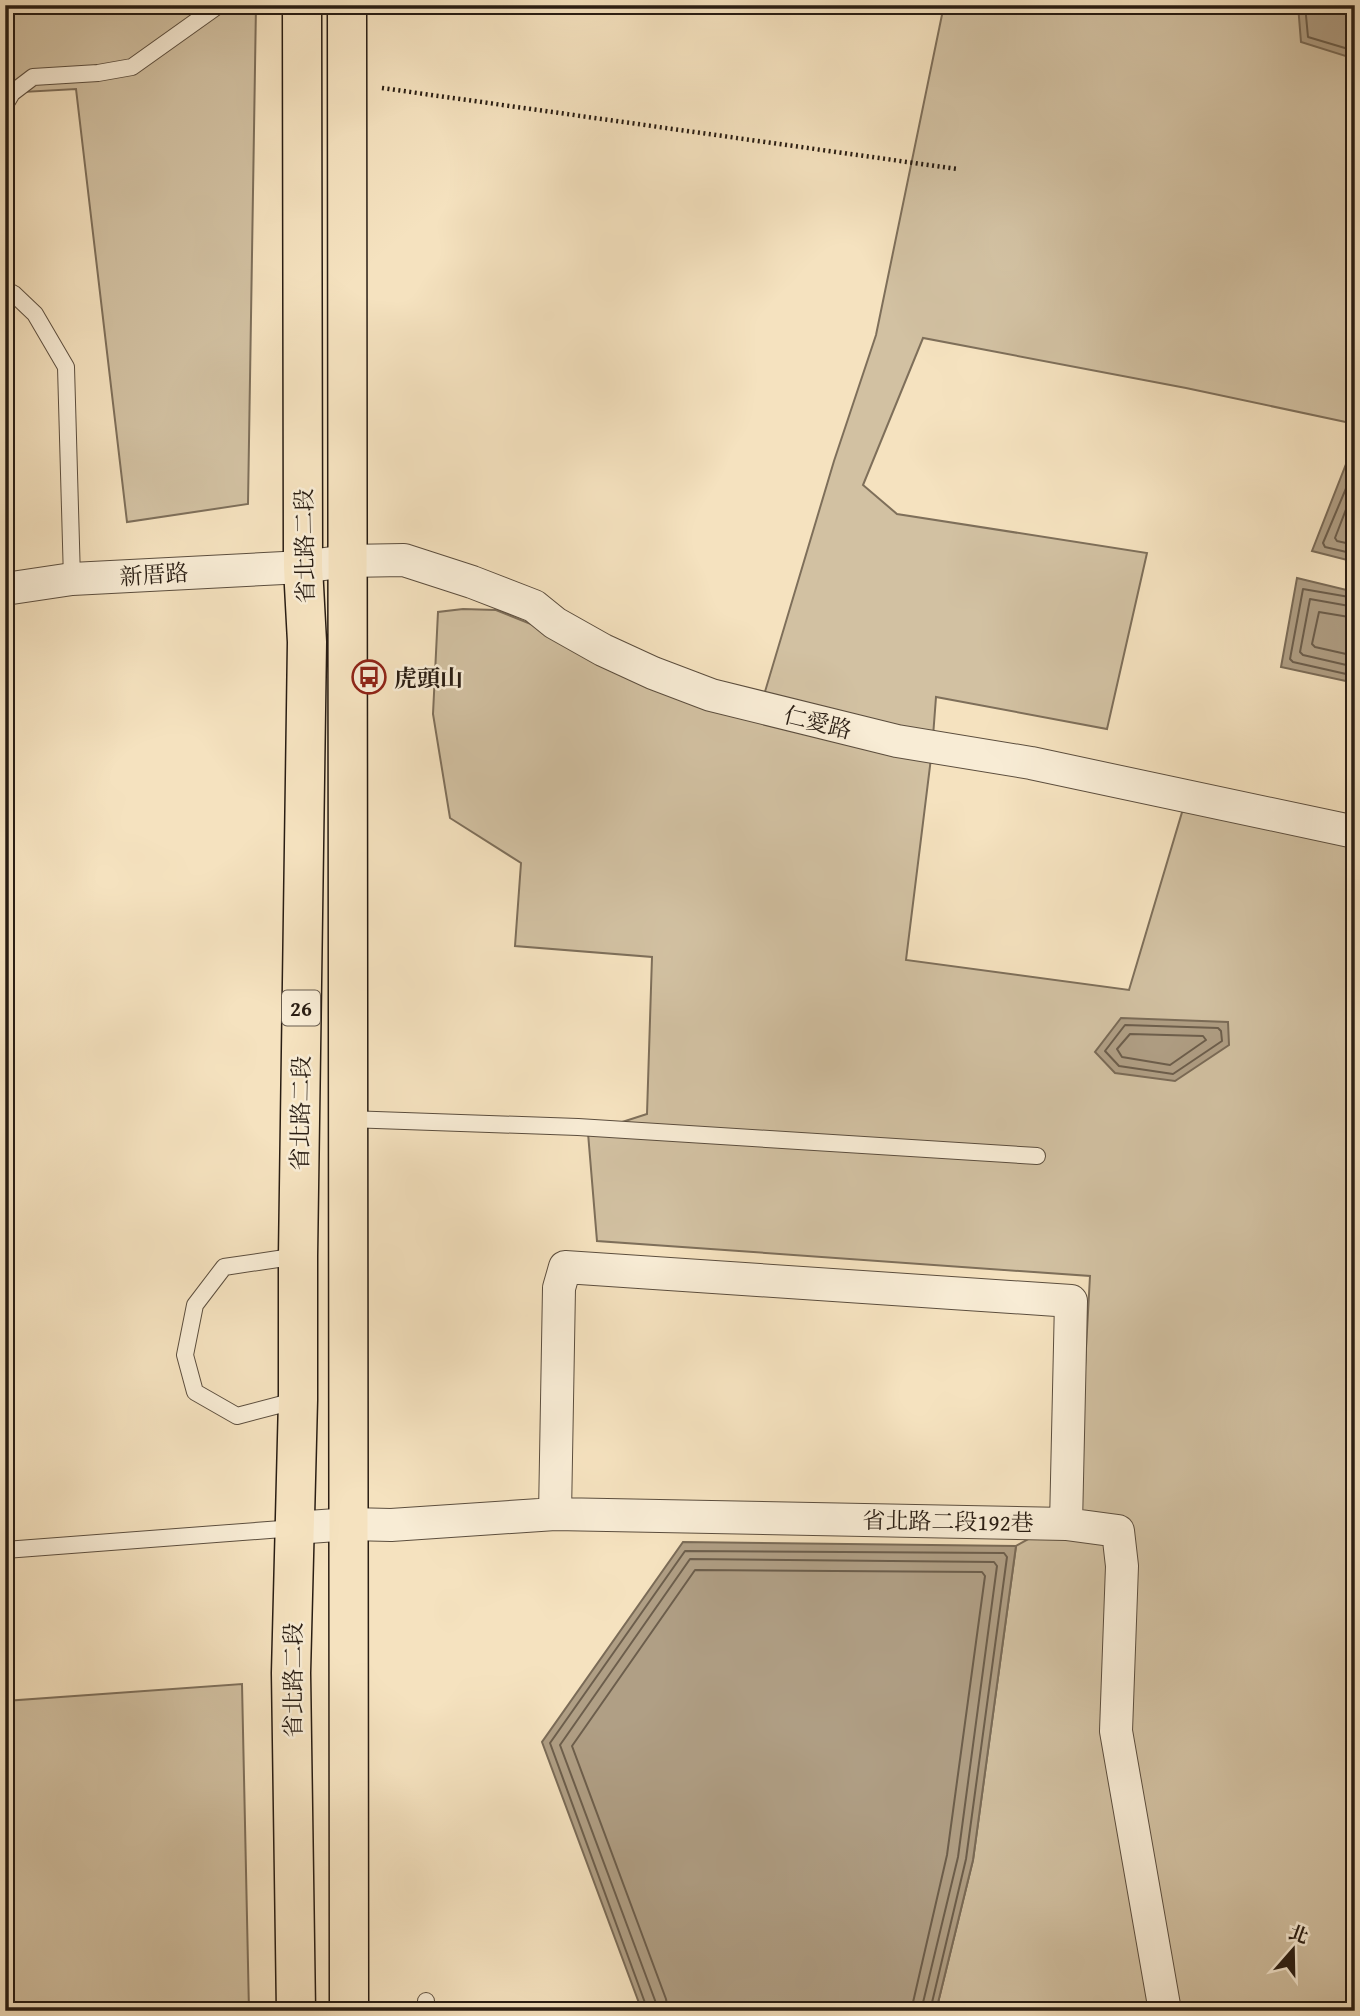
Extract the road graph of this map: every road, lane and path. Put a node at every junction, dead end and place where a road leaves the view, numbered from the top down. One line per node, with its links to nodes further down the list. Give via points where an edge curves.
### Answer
1 (219, 5): 5 (lane, via 132,67 33,78 12,93)
2 (302, 5): 9 (main road, 省北路二段 / 26)
3 (347, 5): 4 (main road, 省北路二段 / 26)
4 (346, 83): 6 (path); 8 (main road, 省北路二段 / 26)
5 (5, 105)
6 (957, 169)
7 (5, 289): 10 (lane, via 35,314 66,367)
8 (346, 561): 9 (street, 仁愛路); 12 (street, 仁愛路, via 404,560 472,582 534,606 579,638 628,662 711,695 897,741 1031,763); 13 (main road, 省北路二段 / 26)
9 (303, 568): 10 (street, 新厝路); 15 (main road, 省北路二段 / 26, via 307,642)
10 (72, 579): 11 (street, 新厝路)
11 (5, 589)
12 (1355, 832)
13 (348, 1119): 14 (lane, via 578,1127); 18 (main road, 省北路二段 / 26)
14 (1037, 1156)
15 (298, 1256): 16 (main road, 省北路二段 / 26); 16 (lane, via 224,1267 194,1305 185,1355 195,1392 237,1416)
16 (298, 1400): 20 (main road, 省北路二段 / 26)
17 (555, 1514): 18 (street, 省北路二段192巷); 19 (street, 省北路二段192巷); 19 (street, via 559,1287 565,1267 1071,1301)
18 (350, 1524): 20 (street, 省北路二段192巷); 23 (main road, 省北路二段 / 26)
19 (1066, 1524): 24 (street, 省北路二段192巷, via 1118,1531 1122,1566 1116,1731)
20 (295, 1528): 21 (lane); 22 (main road, 省北路二段 / 26, via 291,1673)
21 (5, 1550)
22 (296, 2011)
23 (349, 2011)
24 (1165, 2011)

